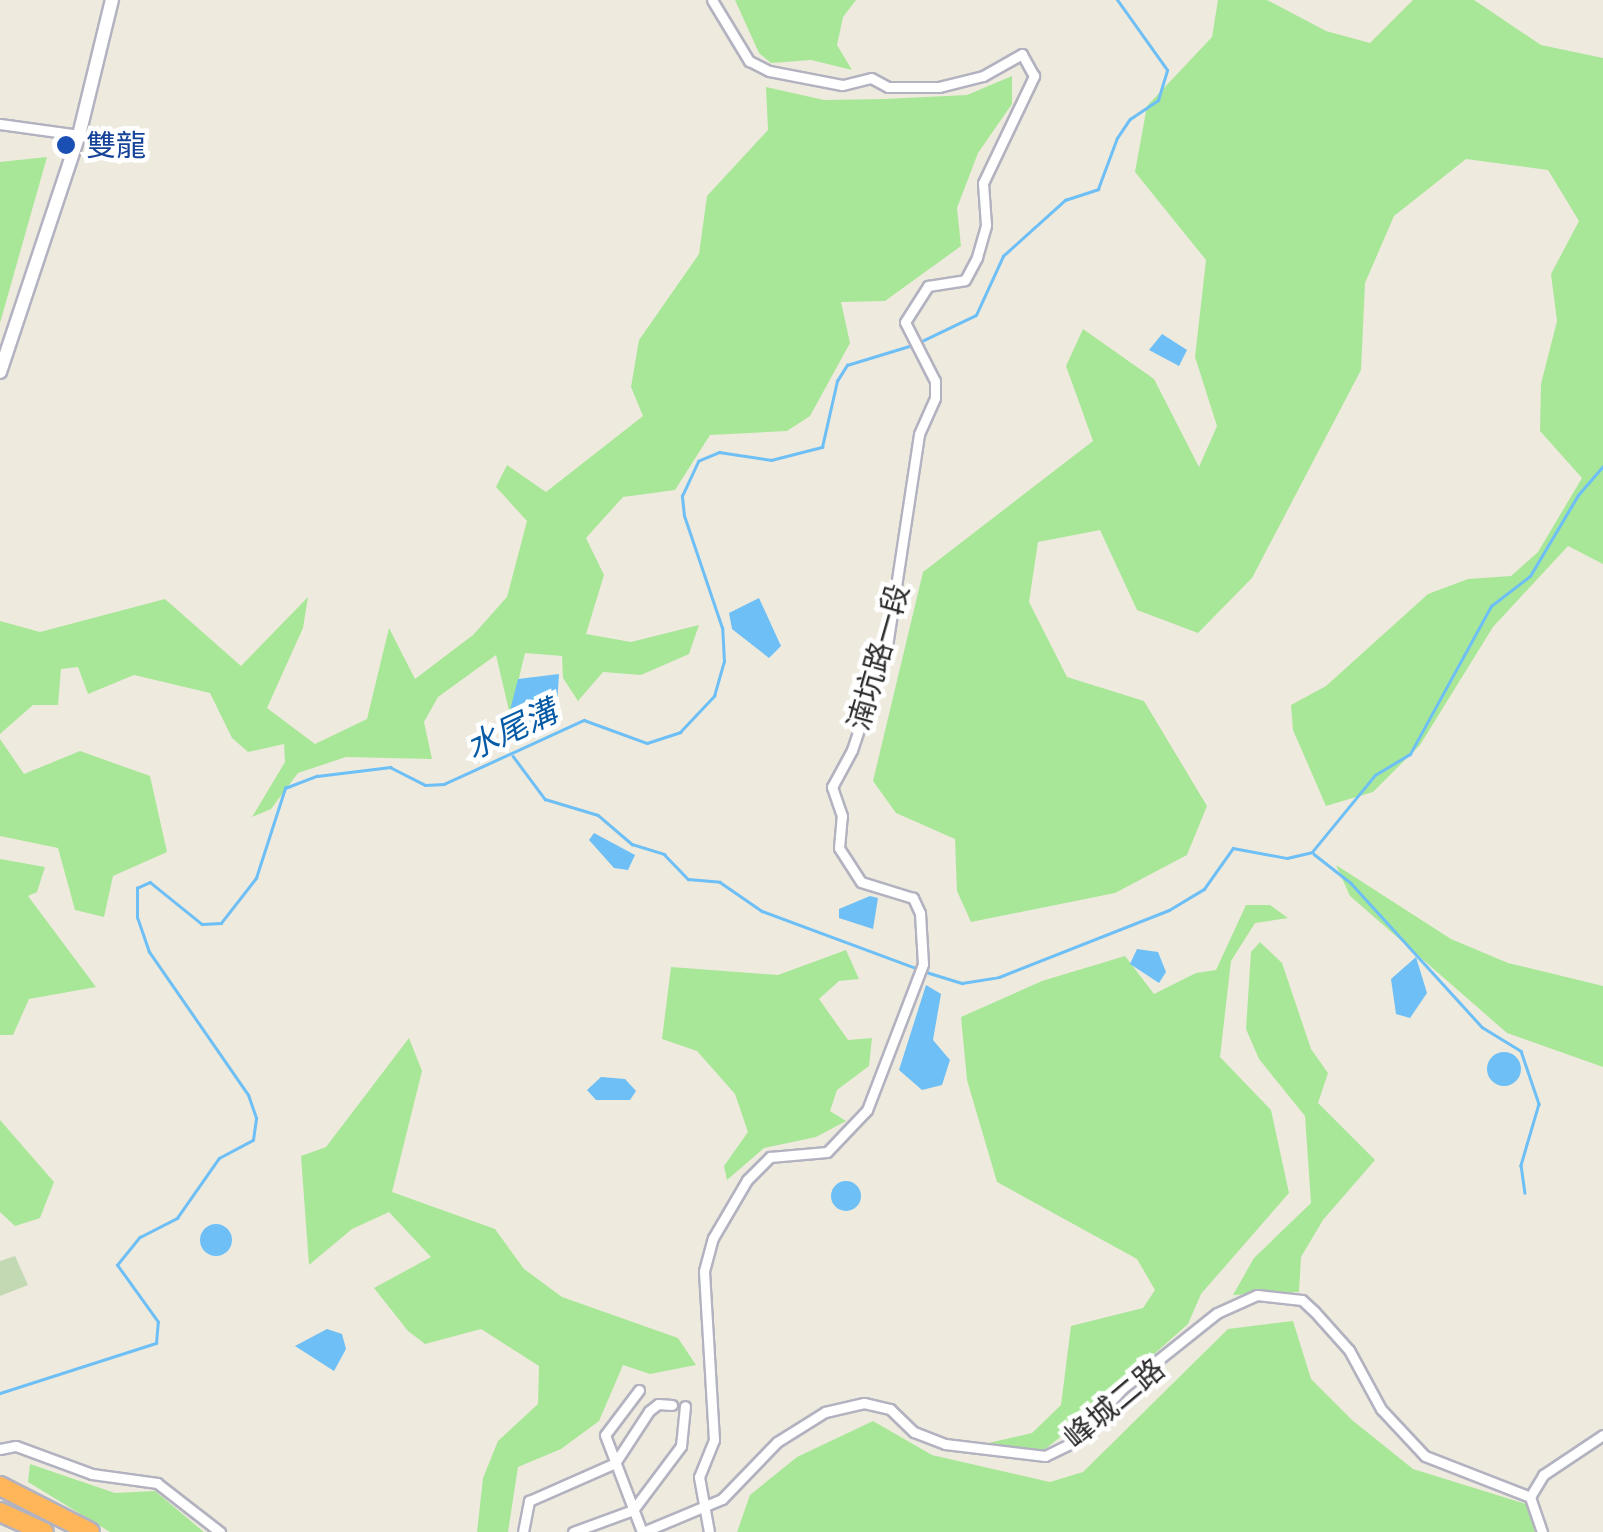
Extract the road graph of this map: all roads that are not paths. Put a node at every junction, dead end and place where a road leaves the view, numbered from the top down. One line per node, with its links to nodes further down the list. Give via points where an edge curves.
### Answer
1 (112, 0): 4 (street)
2 (712, 0): 14 (street, 湳坑路一段, via 750,60 769,72 916,88 983,76 1022,54 1032,66 1008,138 983,183 986,225 977,256 965,280 928,286 905,322 935,381 935,398 920,434 901,586 852,750 832,786 842,816 839,848 861,882 912,898 920,913 922,964 867,1110 827,1152 770,1157 747,1180 713,1238 704,1271 715,1422 699,1477)
3 (0, 124): 4 (street)
4 (79, 135): 5 (street)
5 (0, 372)
6 (639, 1390): 11 (street, via 605,1435)
7 (672, 1406): 11 (street, via 658,1404 649,1412)
8 (685, 1406): 15 (street, via 680,1446)
9 (1603, 1435): 13 (street, via 1543,1476)
10 (0, 1449): 19 (street, via 16,1446 92,1474 157,1482)
11 (615, 1463): 15 (street); 20 (street, via 530,1501)
12 (0, 1486): 18 (highway)
13 (1530, 1497): 14 (street, 峰城二路, via 1425,1456 1381,1409 1349,1350 1314,1311 1278,1294 1241,1298 1217,1314 1123,1388 1072,1443 1045,1456 945,1444 914,1432 890,1410 864,1403 824,1412 776,1442 722,1499); 24 (street)
14 (701, 1508): 22 (street, 峰城二路); 23 (street, 湳坑路一段)
15 (633, 1510): 21 (street); 22 (street)
16 (0, 1512): 17 (highway)
17 (44, 1532)
18 (90, 1532)
19 (220, 1532)
20 (523, 1532)
21 (573, 1532)
22 (643, 1532)
23 (710, 1532)
24 (1542, 1532)

